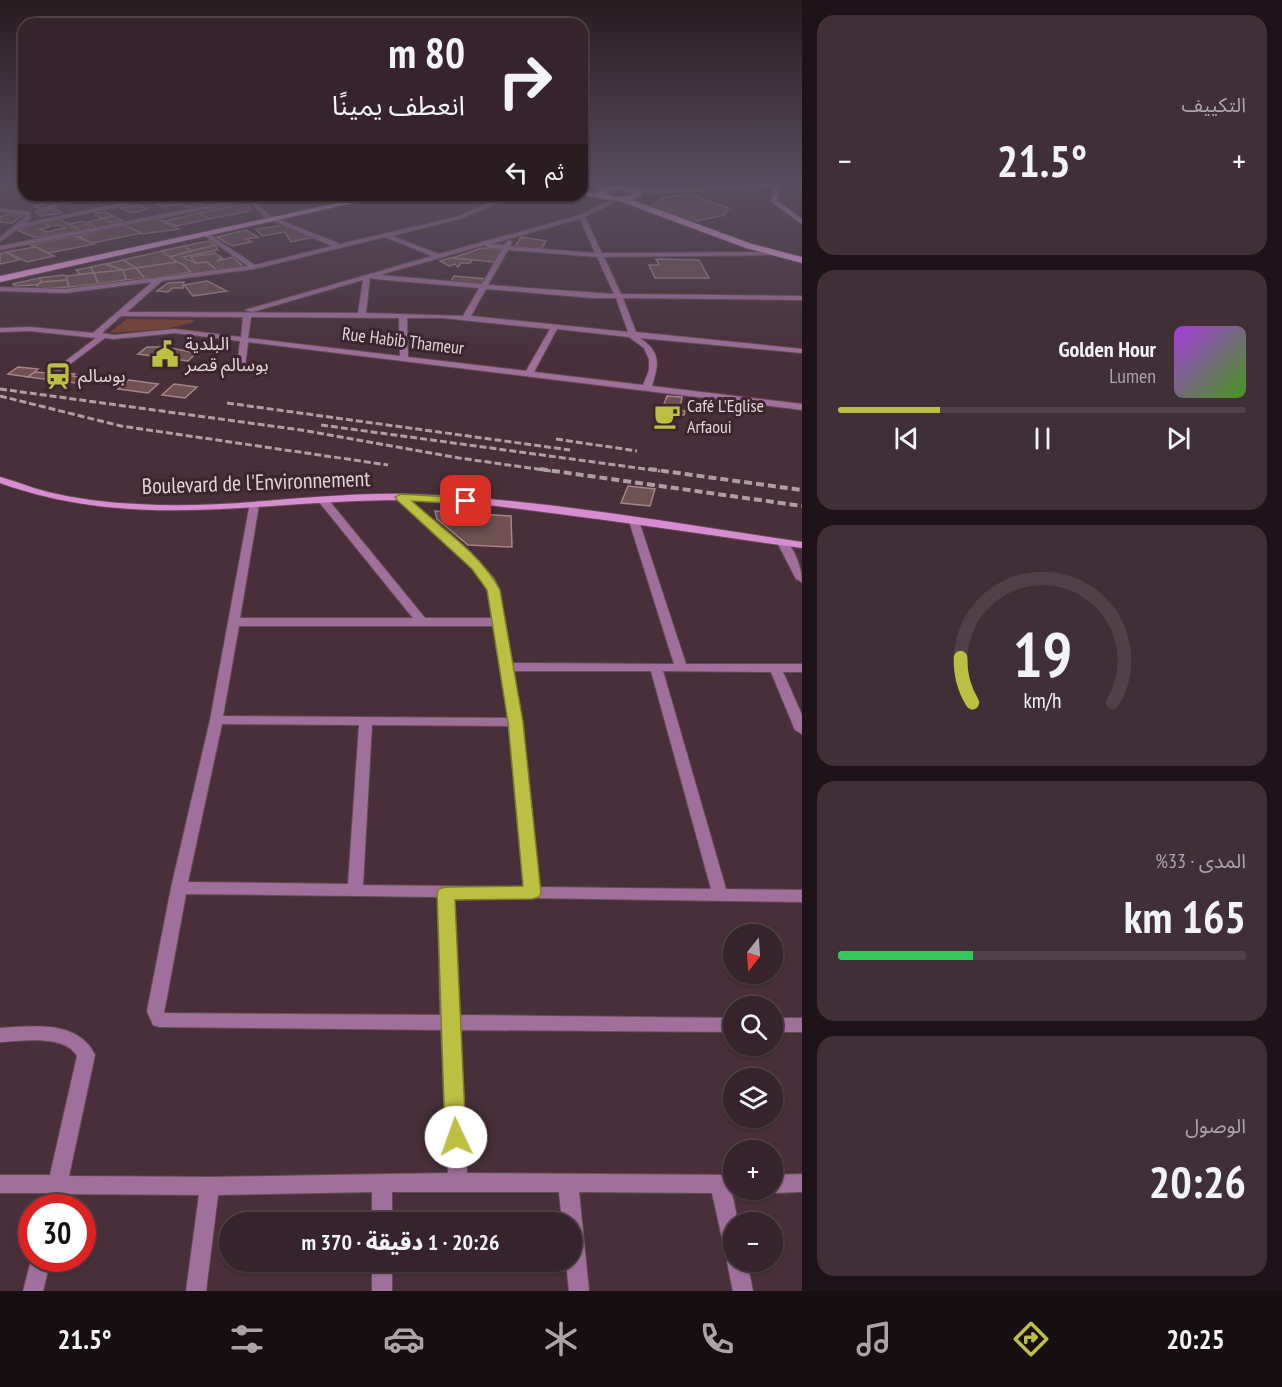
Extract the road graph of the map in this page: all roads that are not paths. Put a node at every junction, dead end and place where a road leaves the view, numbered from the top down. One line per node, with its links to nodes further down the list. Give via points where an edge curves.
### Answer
1 (23, 243): 15 (street)
2 (156, 243): 21 (main road)
3 (160, 243): 21 (main road)
4 (218, 243): 23 (street)
5 (331, 243): 14 (street)
6 (356, 243): 14 (street)
7 (405, 243): 20 (street)
8 (485, 243): 12 (street)
9 (509, 243): 16 (street)
10 (595, 243): 18 (street)
11 (743, 243): 13 (main road)
12 (478, 245): 16 (street); 20 (street)
13 (749, 246): 17 (main road); 19 (street)
14 (340, 247): 23 (street)
15 (0, 248)
16 (506, 248): 18 (street); 28 (street)
17 (774, 253): 19 (street); 22 (main road)
18 (600, 255): 19 (street); 30 (street)
19 (741, 255)
20 (438, 256): 25 (street)
21 (79, 260): 24 (main road); 26 (main road)
22 (802, 260)
23 (254, 267): 27 (street)
24 (0, 274)
25 (367, 276): 28 (street); 33 (street); 35 (street)
26 (0, 279)
27 (160, 279): 29 (street, via 65,291); 32 (street)
28 (484, 287): 30 (street); 37 (street)
29 (0, 289)
30 (619, 297): 31 (street); 44 (street)
31 (802, 298)
32 (122, 314): 33 (street); 43 (street)
33 (233, 314): 34 (street); 38 (street)
34 (247, 315): 35 (street); 45 (street)
35 (362, 315): 36 (street)
36 (403, 315): 37 (street); 47 (street)
37 (466, 318): 40 (street)
38 (204, 322)
39 (194, 325): 42 (street)
40 (555, 327): 44 (street); 50 (street)
41 (0, 330): 43 (street, Rue Habib Thameur)
42 (176, 331): 43 (street, Rue Habib Thameur); 45 (street, Rue Habib Thameur)
43 (98, 336): 49 (street)
44 (633, 336): 46 (street); 51 (street, via 648,347 653,359)
45 (243, 338): 47 (street, Rue Habib Thameur); 48 (street)
46 (802, 351)
47 (404, 357): 50 (street, Rue Habib Thameur)
48 (241, 367)
49 (58, 371)
50 (529, 373): 51 (street, Rue Habib Thameur)
51 (647, 387): 52 (street, Rue Habib Thameur)
52 (802, 407)
53 (0, 480): 56 (street, Boulevard de l'Environnement, via 53,497 94,502 155,507)
54 (401, 497): 55 (street, Boulevard de l'Environnement); 57 (street, Boulevard de l'Environnement, via 507,504); 63 (street, via 488,578)
55 (323, 500): 56 (street, Boulevard de l'Environnement); 61 (street)
56 (254, 505): 62 (street)
57 (634, 520): 58 (street, Boulevard de l'Environnement); 66 (street)
58 (782, 542): 59 (street, Boulevard de l'Environnement); 60 (street)
59 (802, 545)
60 (802, 579)
61 (421, 621): 62 (street); 63 (street)
62 (233, 622): 69 (street)
63 (498, 622): 64 (street)
64 (507, 667): 65 (street); 71 (street)
65 (656, 668): 66 (street); 77 (street)
66 (681, 668): 68 (street)
67 (802, 668): 68 (street)
68 (776, 669): 72 (street)
69 (216, 720): 70 (street); 73 (street)
70 (366, 722): 71 (street); 74 (street)
71 (515, 722): 76 (street)
72 (802, 730)
73 (179, 888): 74 (street); 79 (street, via 155,1011 159,1020)
74 (355, 891): 75 (street)
75 (446, 893): 76 (street); 79 (street)
76 (532, 893): 77 (street)
77 (720, 895): 78 (street)
78 (802, 896)
79 (449, 1024): 80 (street); 84 (street)
80 (723, 1025)
81 (783, 1025): 82 (street)
82 (802, 1025)
83 (0, 1035): 91 (street, via 57,1035 83,1046 86,1054)
84 (458, 1182): 85 (street); 87 (street)
85 (568, 1183): 88 (street); 101 (street)
86 (0, 1184): 91 (street)
87 (382, 1184): 92 (street); 94 (street)
88 (723, 1184)
89 (783, 1184): 90 (street)
90 (802, 1184)
91 (57, 1185): 92 (street); 93 (street)
92 (210, 1185): 99 (street)
93 (55, 1194)
94 (382, 1212)
95 (38, 1272): 98 (street)
96 (382, 1272): 100 (street)
97 (739, 1272): 102 (street)
98 (33, 1291)
99 (196, 1291)
100 (382, 1291)
101 (579, 1291)
102 (743, 1291)

